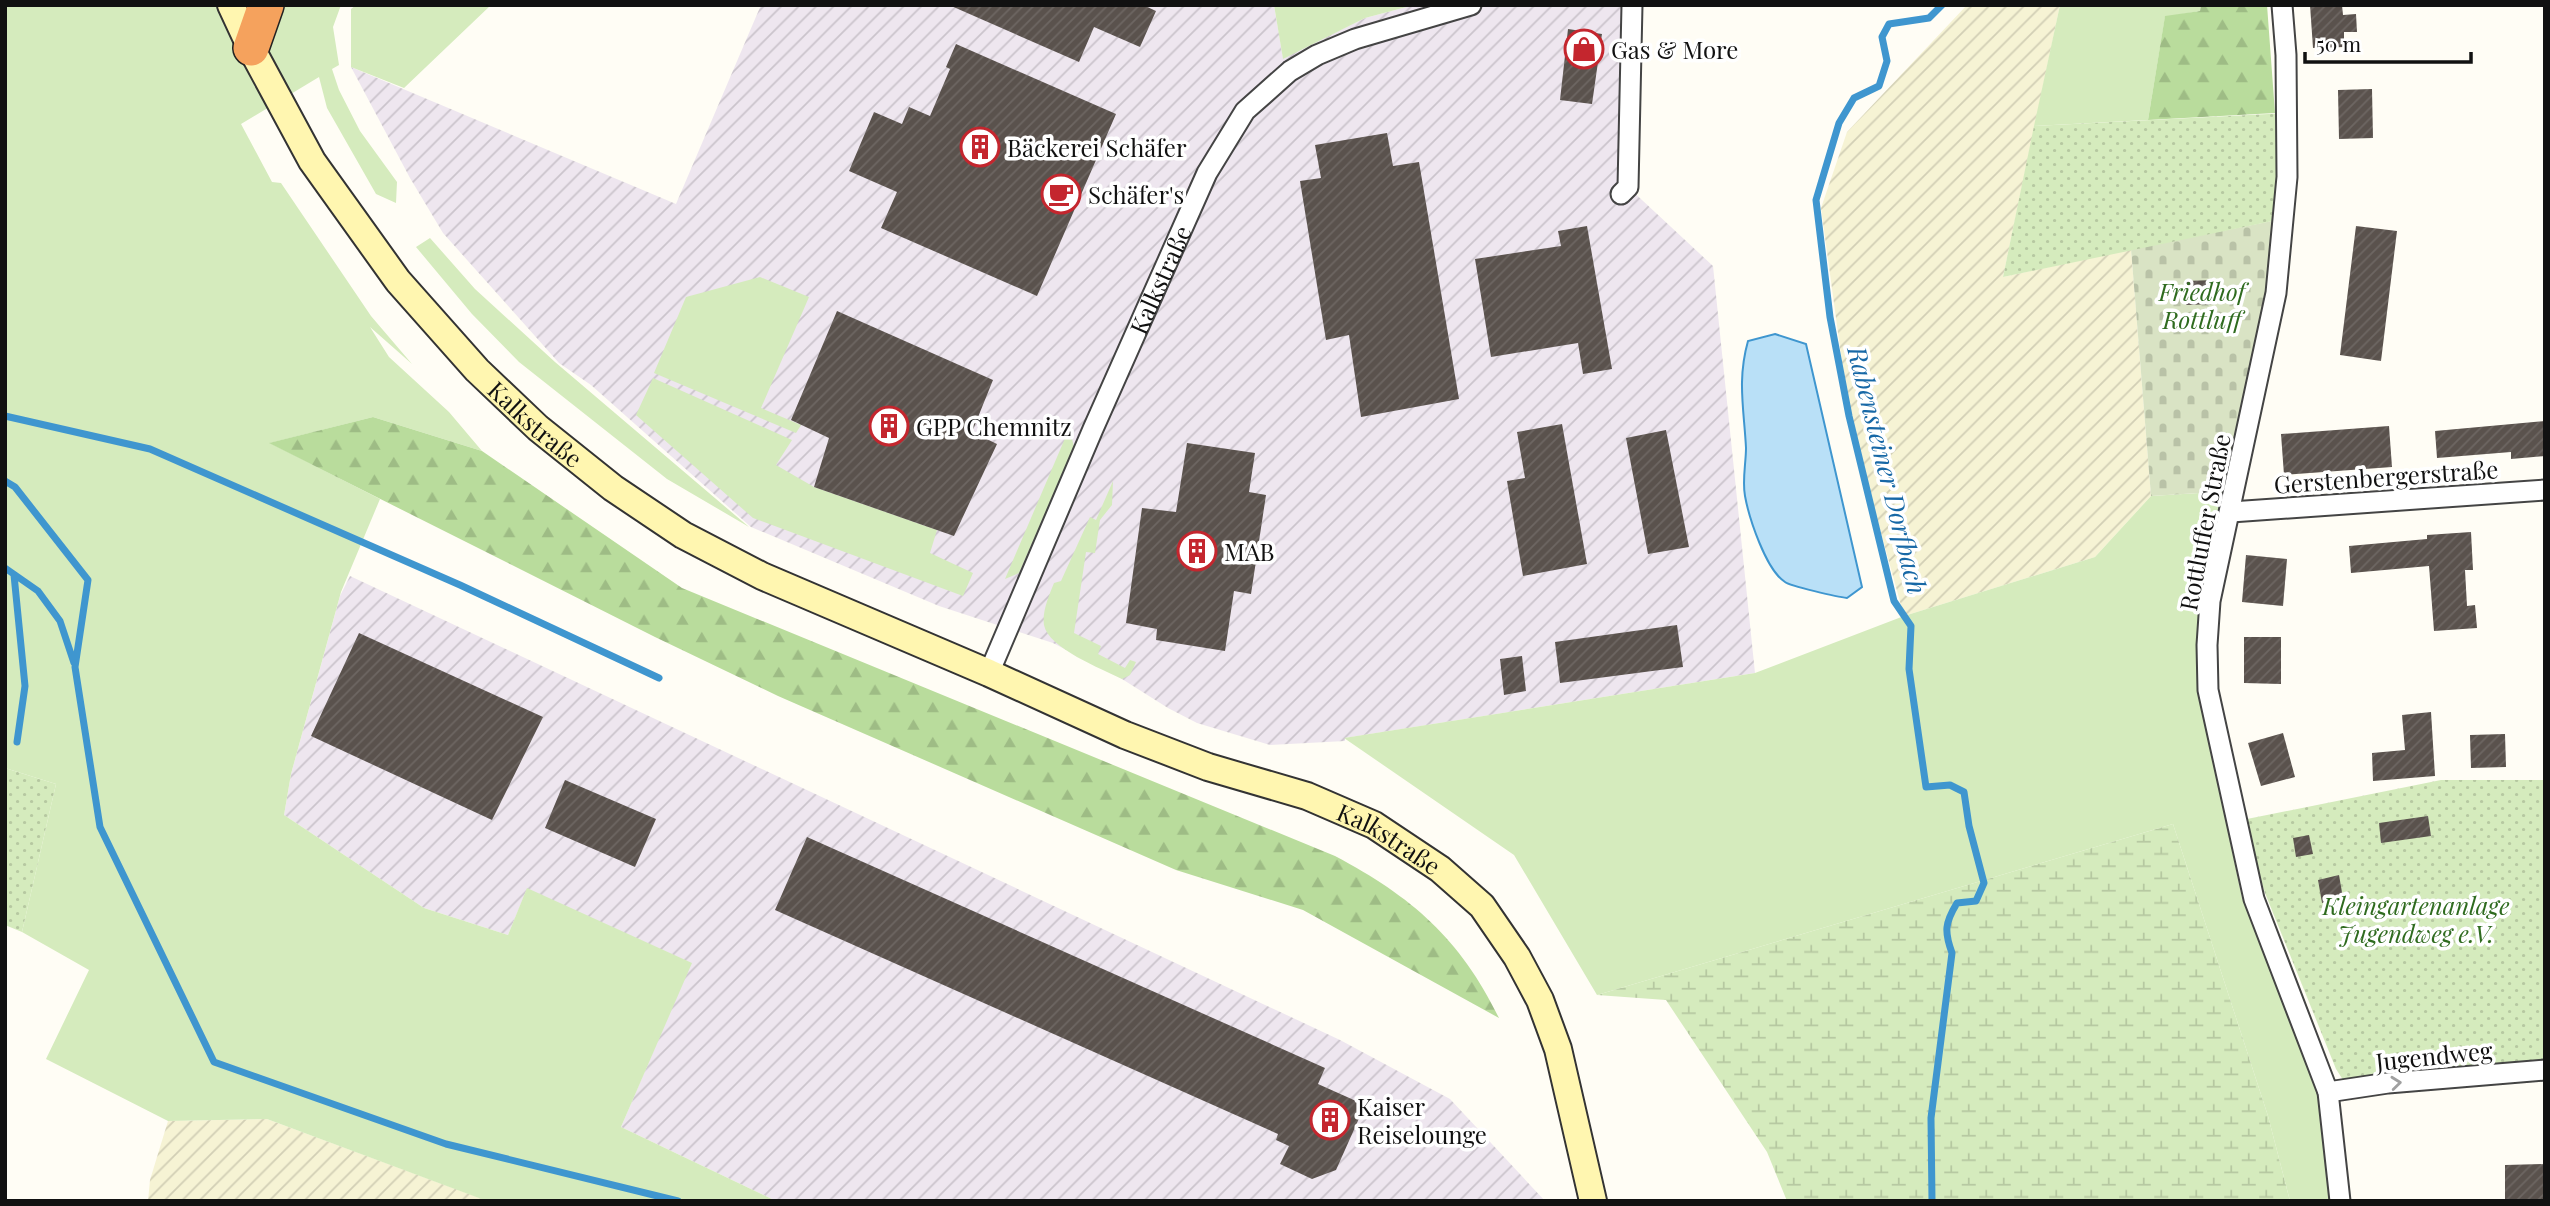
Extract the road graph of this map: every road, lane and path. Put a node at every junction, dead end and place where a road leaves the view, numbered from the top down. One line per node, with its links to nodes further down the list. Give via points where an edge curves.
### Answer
1 (231, 5): 6 (main road, Kalkstraße)
2 (266, 5): 6 (highway)
3 (1632, 5): 7 (street, via 1628,187)
4 (2282, 5): 9 (street, Rottluffer Straße, via 2287,177 2276,293)
5 (1462, 6): 10 (street, Kalkstraße, via 1317,55 1290,71 1245,111 1208,173)
6 (251, 48): 10 (main road, Kalkstraße, via 312,161 398,281 463,356 538,428 613,488 683,535 762,576)
7 (1621, 194)
8 (2545, 490): 9 (street, Gerstenbergerstraße)
9 (2231, 512): 12 (street, Rottluffer Straße, via 2210,601 2208,690 2254,899)
10 (989, 673): 13 (main road, Kalkstraße, via 1125,735 1208,767 1307,796 1374,825 1440,870 1482,906 1541,1000 1558,1049)
11 (2545, 1070): 12 (street, Jugendweg, one-way to 11)
12 (2328, 1092): 14 (street, Rottluffer Straße)
13 (1593, 1201)
14 (2340, 1201)

